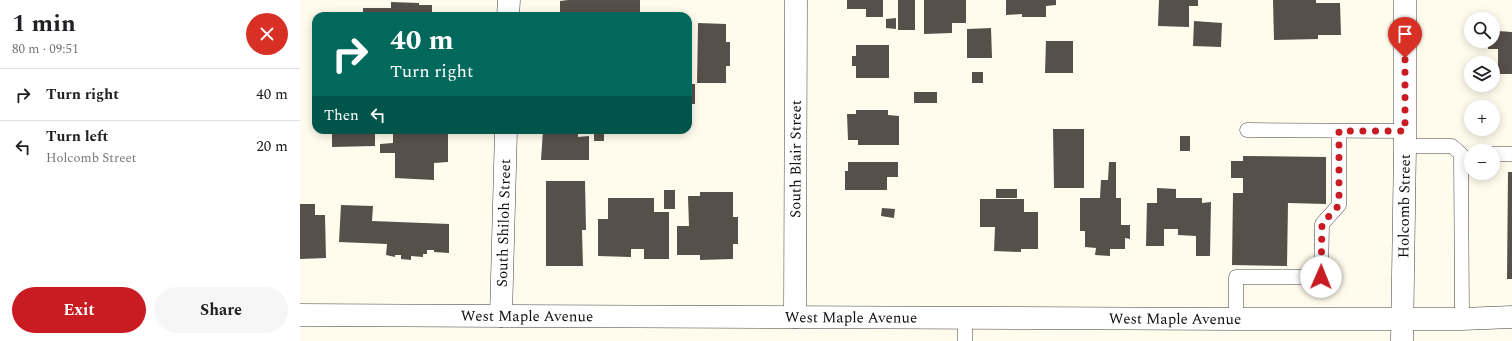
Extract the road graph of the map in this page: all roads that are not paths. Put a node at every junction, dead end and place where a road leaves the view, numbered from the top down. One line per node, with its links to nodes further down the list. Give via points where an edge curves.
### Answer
1 (508, 0): 4 (street)
2 (796, 0): 15 (street, South Blair Street)
3 (1405, 0): 8 (street, Holcomb Street)
4 (508, 12)
5 (1247, 130): 6 (lane)
6 (1339, 131): 8 (lane); 18 (lane, via 1339,205 1322,224 1321,277 1236,277)
7 (506, 134): 14 (street, South Shiloh Street)
8 (1405, 138): 9 (lane, via 1452,146); 19 (street, Holcomb Street)
9 (1464, 153)
10 (1500, 154): 11 (lane)
11 (1512, 154)
12 (1465, 180): 20 (lane)
13 (300, 315): 14 (street, West Maple Avenue)
14 (501, 316): 15 (street, West Maple Avenue)
15 (795, 317): 17 (street, West Maple Avenue)
16 (1512, 317): 20 (street, West Maple Avenue)
17 (965, 318): 18 (street, West Maple Avenue); 21 (lane)
18 (1236, 319): 19 (street, West Maple Avenue)
19 (1402, 319): 20 (street, West Maple Avenue); 22 (street, Holcomb Street)
20 (1462, 319)
21 (965, 341)
22 (1402, 341)

